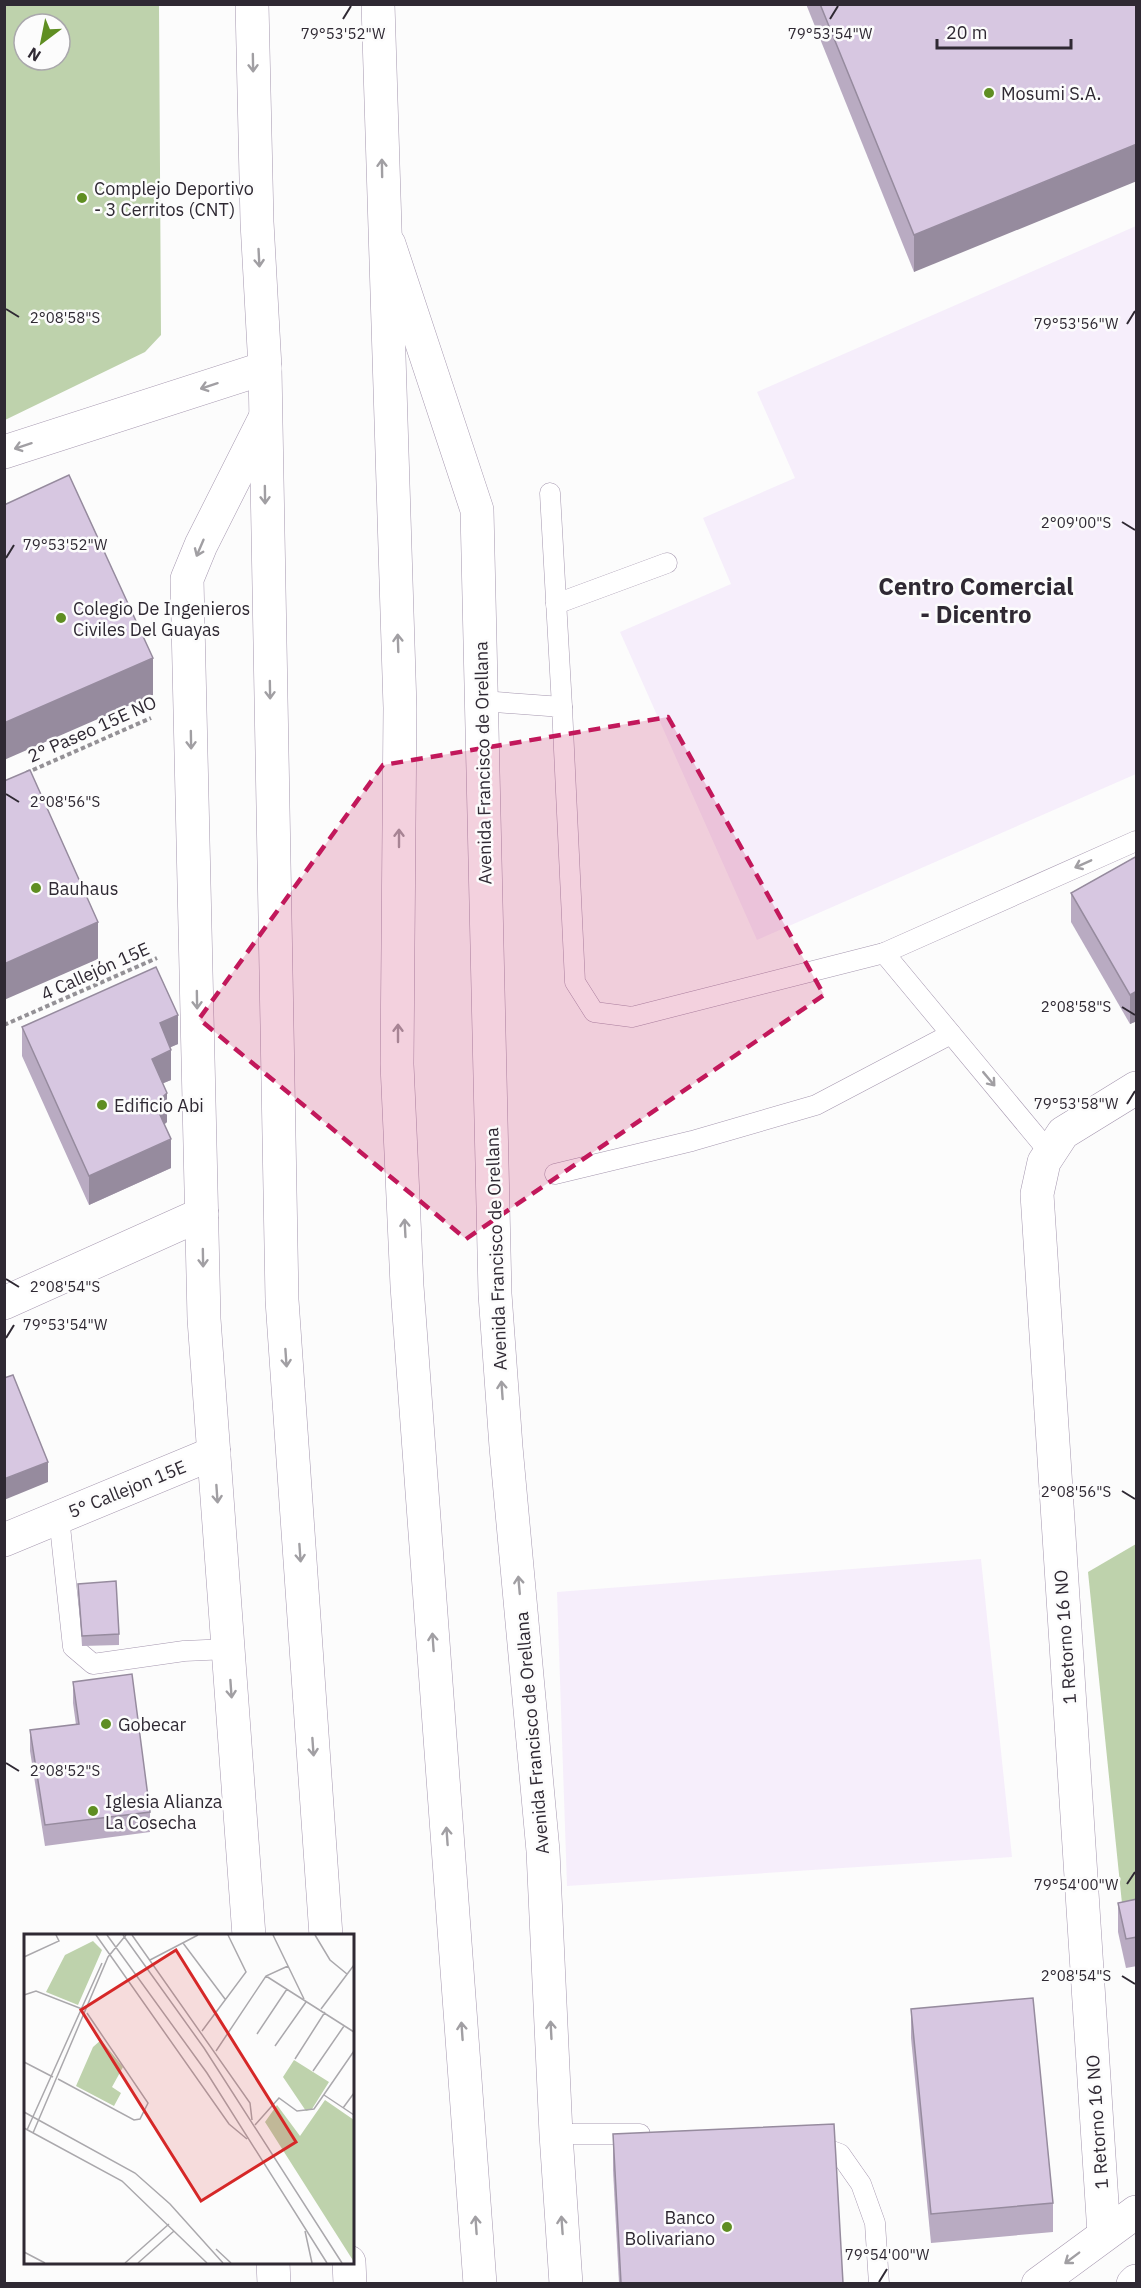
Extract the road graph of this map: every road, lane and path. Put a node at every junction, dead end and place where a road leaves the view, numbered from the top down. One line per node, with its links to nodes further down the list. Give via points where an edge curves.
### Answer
1 (252, 4): 4 (main road, one-way to 4)
2 (378, 4): 3 (main road, Avenida Francisco de Orellana, one-way to 2)
3 (383, 226): 11 (main road, Avenida Francisco de Orellana, via 477,510); 39 (main road, Avenida Francisco de Orellana, one-way to 3, via 407,1286 397,1064 400,708)
4 (265, 369): 5 (main road); 6 (main road, one-way to 6)
5 (264, 420): 10 (main road, one-way to 10, via 188,579); 29 (main road, one-way to 29, via 282,1300)
6 (4, 452)
7 (550, 493): 9 (lane)
8 (667, 563): 9 (lane)
9 (556, 604): 12 (lane)
10 (190, 700): 13 (path, 2° Paseo 15E NO); 15 (main road, one-way to 15)
11 (482, 701): 12 (lane); 30 (main road, Avenida Francisco de Orellana, one-way to 11, via 543,1851 495,1294)
12 (562, 707): 16 (lane, via 575,982 594,1012 632,1017)
13 (15, 778)
14 (1137, 841): 16 (lane, one-way to 16)
15 (196, 941): 17 (path, 4 Callejón 15E); 22 (main road, one-way to 22)
16 (884, 953): 18 (lane)
17 (4, 1026)
18 (951, 1034): 20 (lane, one-way to 20); 21 (lane, via 816,1105 692,1141)
19 (1137, 1088): 20 (main road, 1 Retorno 16 NO, via 1063,1133)
20 (1050, 1153): 34 (main road, 1 Retorno 16 NO, via 1036,1194)
21 (555, 1174)
22 (202, 1214): 23 (main road); 24 (main road, one-way to 24, via 204,1319)
23 (4, 1303)
24 (214, 1454): 25 (main road, 5° Callejon 15E); 27 (main road, one-way to 27)
25 (50, 1521): 26 (main road, 5° Callejon 15E); 27 (lane, via 73,1647 93,1664)
26 (4, 1540)
27 (228, 1650): 28 (main road, one-way to 28)
28 (249, 1934)
29 (326, 1934)
30 (556, 2134): 31 (lane); 40 (main road, Avenida Francisco de Orellana, one-way to 30)
31 (659, 2134)
32 (797, 2141): 41 (lane, via 840,2154 861,2184 875,2223)
33 (1137, 2212): 34 (main road)
34 (1104, 2234): 42 (main road, one-way to 42)
35 (273, 2264): 37 (main road)
36 (349, 2264): 38 (main road)
37 (274, 2283)
38 (350, 2283)
39 (480, 2283)
40 (566, 2283)
41 (879, 2283)
42 (1038, 2283)

